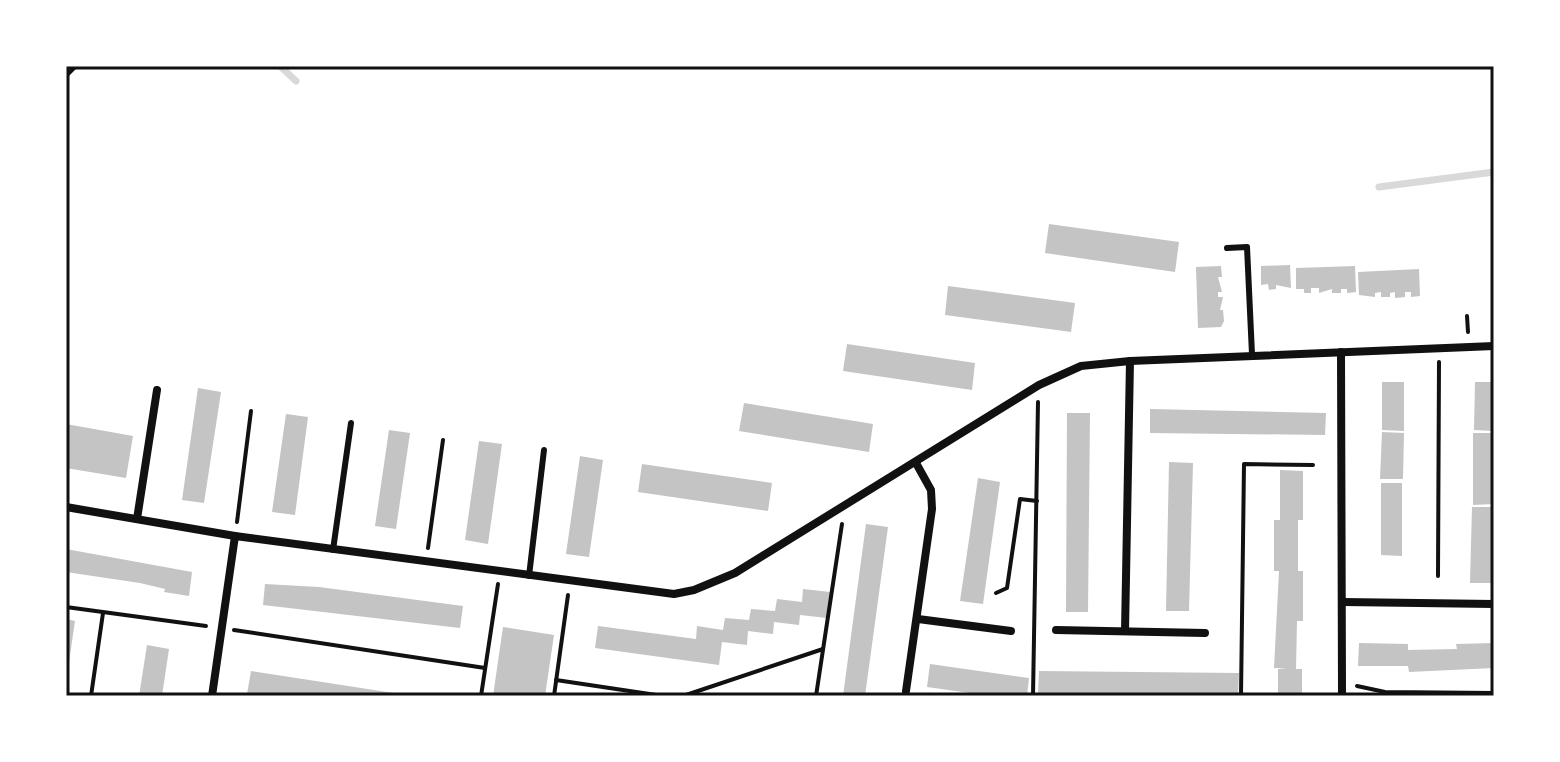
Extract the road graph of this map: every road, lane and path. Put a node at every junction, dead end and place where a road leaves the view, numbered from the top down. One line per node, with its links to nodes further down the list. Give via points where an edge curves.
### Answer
1 (76, 66): 2 (path)
2 (66, 76)
3 (1227, 248): 7 (lane, via 1247,247)
4 (1494, 346): 5 (street)
5 (1439, 348): 6 (street); 26 (path)
6 (1341, 352): 7 (street); 29 (street)
7 (1252, 354): 8 (street)
8 (1130, 361): 9 (street, via 1081,366); 37 (street)
9 (1039, 385): 15 (street); 17 (path)
10 (157, 390): 20 (street)
11 (251, 411): 21 (path)
12 (351, 423): 22 (lane)
13 (443, 440): 23 (path)
14 (544, 450): 25 (lane)
15 (916, 463): 19 (street); 33 (street, via 931,490 932,509)
16 (1313, 465): 56 (path, via 1244,464)
17 (1037, 501): 28 (path, via 1020,499 1007,588); 55 (path)
18 (66, 507): 20 (street)
19 (844, 507): 27 (street, via 735,573 694,590 650,593); 39 (path)
20 (137, 519): 21 (street)
21 (235, 536): 22 (street); 34 (street)
22 (333, 550): 23 (street)
23 (427, 563): 24 (street)
24 (500, 573): 25 (street); 40 (path)
25 (529, 576): 27 (street)
26 (1438, 576)
27 (569, 582): 41 (path)
28 (996, 593)
29 (1343, 602): 30 (street); 42 (street)
30 (1494, 604)
31 (66, 607): 32 (path)
32 (103, 613): 34 (path); 48 (path)
33 (918, 619): 36 (street); 43 (street)
34 (222, 628): 40 (path); 49 (street)
35 (1056, 630): 37 (street)
36 (1011, 631)
37 (1125, 631): 38 (street)
38 (1205, 633)
39 (823, 649): 53 (path); 54 (path)
40 (485, 668): 50 (path)
41 (556, 680): 51 (path); 52 (path)
42 (1343, 683): 45 (street); 46 (path)
43 (906, 691)
44 (1494, 693): 47 (path)
45 (1342, 694)
46 (1385, 694): 47 (path)
47 (1461, 694)
48 (91, 696)
49 (212, 696)
50 (481, 696)
51 (554, 696)
52 (663, 696)
53 (683, 696)
54 (816, 696)
55 (1033, 696)
56 (1241, 696)

